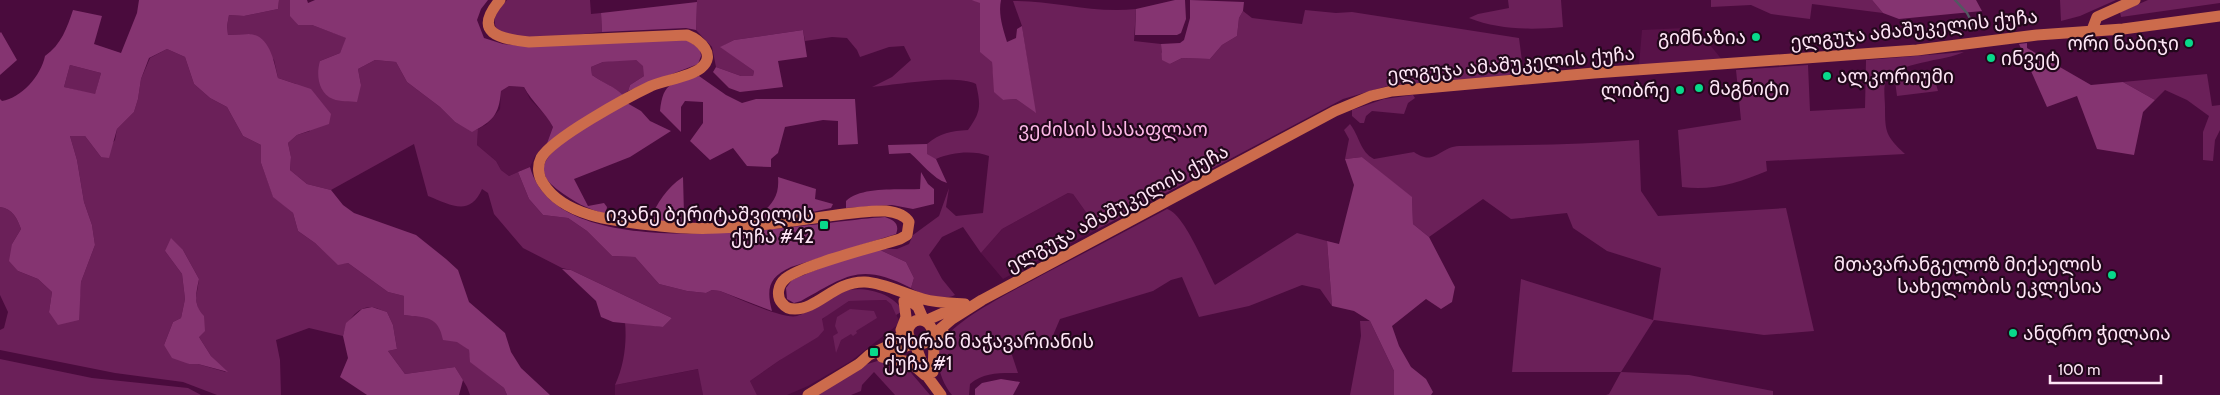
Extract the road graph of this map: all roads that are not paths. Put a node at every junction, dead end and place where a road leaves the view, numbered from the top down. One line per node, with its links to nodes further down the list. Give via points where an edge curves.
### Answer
1 (500, 0): 5 (main road, via 491,10 488,27 493,35 510,40 539,42 687,35 704,46 707,54 700,68 627,99 548,150 538,171 543,184 556,197 587,214 606,219 687,228 772,224 868,212 895,213 909,222 907,235 792,274 778,292 787,308 796,309 849,284 869,282)
2 (2135, 0): 4 (main road, via 2097,17)
3 (2220, 16): 4 (main road, ელგუჯა ამაშუკელის ქუჩა)
4 (2092, 30): 7 (main road, ელგუჯა ამაშუკელის ქუჩა, via 1838,57 1594,73 1392,91 1371,96 1335,111)
5 (889, 288): 6 (main road); 7 (main road, via 923,299); 8 (main road, via 913,302)
6 (904, 301): 9 (main road, via 910,313); 12 (main road, via 905,324)
7 (973, 303): 8 (main road); 10 (main road); 13 (main road, via 936,341)
8 (925, 321): 9 (main road, via 915,321); 10 (main road, via 931,327)
9 (909, 327): 11 (main road, via 909,338); 12 (main road)
10 (931, 338): 11 (main road, via 923,345); 13 (main road)
11 (914, 344): 12 (main road); 13 (main road)
12 (880, 353): 13 (main road, via 910,362); 14 (main road)
13 (930, 374): 15 (main road)
14 (808, 395)
15 (942, 395)

